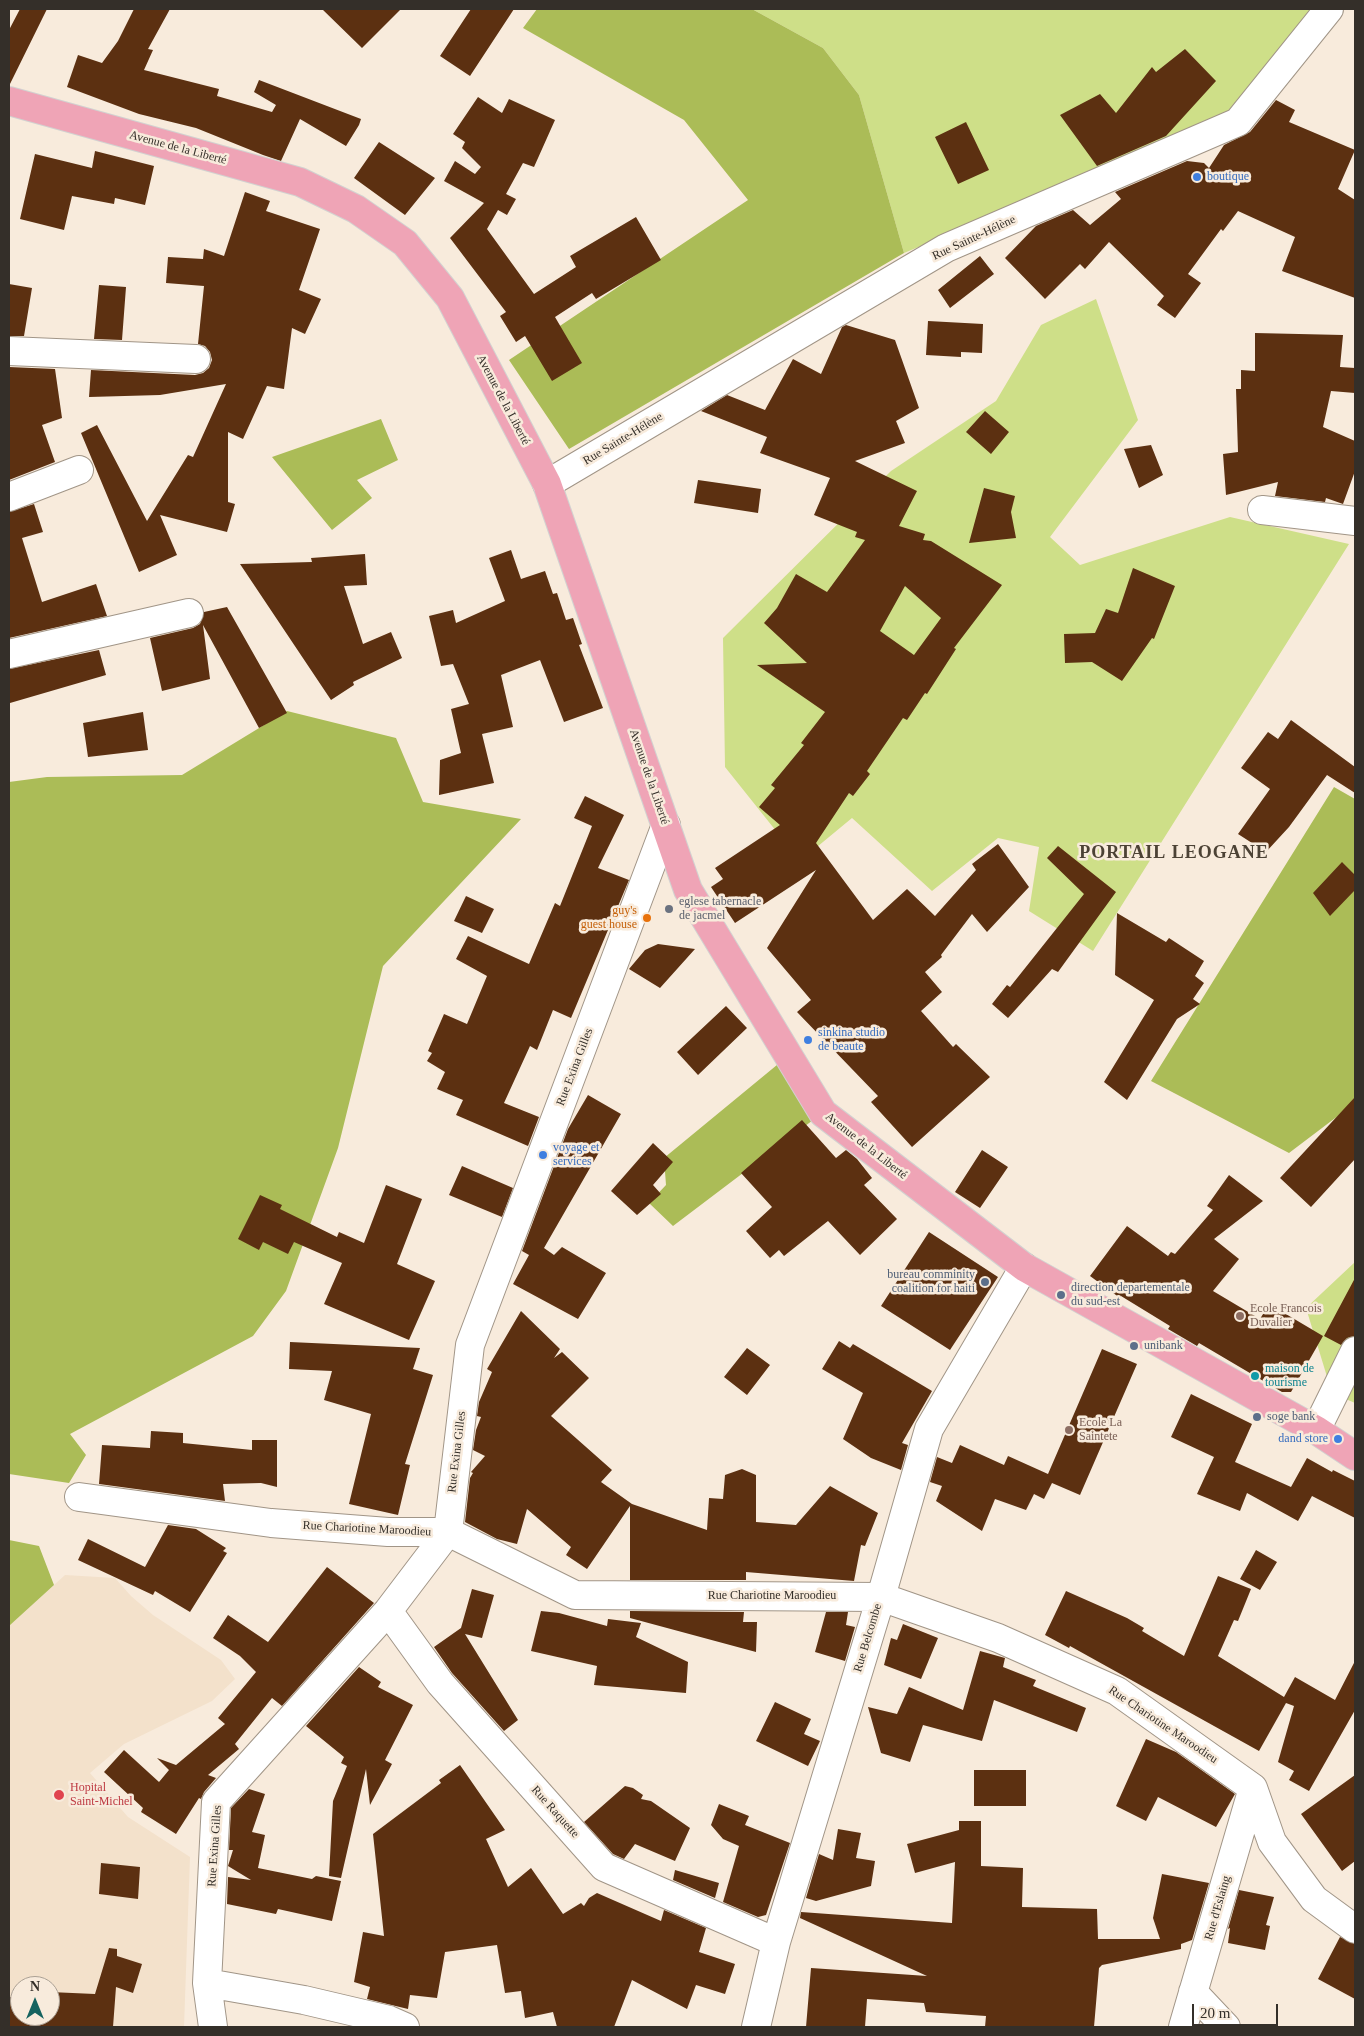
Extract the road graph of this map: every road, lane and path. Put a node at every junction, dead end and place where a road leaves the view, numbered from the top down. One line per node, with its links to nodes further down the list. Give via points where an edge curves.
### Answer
1 (1329, 9): 6 (street, Rue Sainte-Hélène, via 1238,122 946,248)
2 (9, 102): 6 (main road, Avenue de la Liberté, via 300,182 356,209 405,243 450,298)
3 (9, 351): 4 (street)
4 (196, 359)
5 (79, 470): 7 (street)
6 (547, 484): 12 (main road, Avenue de la Liberté)
7 (9, 497)
8 (1262, 510): 9 (street)
9 (1355, 521)
10 (189, 613): 11 (street)
11 (9, 654)
12 (666, 826): 13 (main road, Avenue de la Liberté, via 688,890 823,1113); 18 (street, Rue Exina Gilles, via 470,1345)
13 (1024, 1267): 15 (main road, Avenue de la Liberté); 19 (street, Rue Belcombe, via 929,1429)
14 (1355, 1351): 15 (street)
15 (1316, 1430): 16 (main road, Avenue de la Liberté)
16 (1355, 1456)
17 (79, 1497): 18 (street, Rue Chariotine Maroodieu, via 271,1523 388,1532)
18 (448, 1532): 19 (street, Rue Chariotine Maroodieu, via 576,1595); 20 (street, Rue Exina Gilles)
19 (881, 1597): 21 (street, Rue Chariotine Maroodieu, via 998,1638 1117,1691); 23 (street, Rue Belcombe)
20 (388, 1611): 23 (street, Rue Raquette, via 440,1683 604,1868); 24 (street, Rue Exina Gilles, via 216,1802)
21 (1253, 1788): 22 (street, via 1277,1849 1314,1899); 25 (street, Rue d'Eslaing)
22 (1355, 1929)
23 (776, 1942): 28 (street, Rue Belcombe)
24 (207, 1983): 26 (street, Rue Exina Gilles); 27 (street, via 304,2000 389,2020)
25 (1193, 1992): 29 (street, Rue d'Eslaing); 30 (street)
26 (213, 2027)
27 (405, 2027)
28 (756, 2027)
29 (1183, 2027)
30 (1226, 2027)

